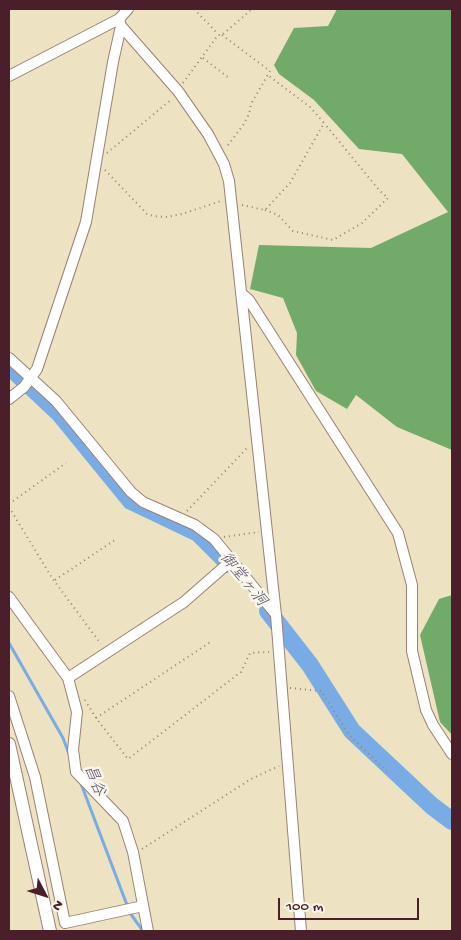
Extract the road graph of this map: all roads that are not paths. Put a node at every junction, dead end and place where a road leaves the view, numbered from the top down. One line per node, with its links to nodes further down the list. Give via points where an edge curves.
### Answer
1 (128, 9): 2 (street)
2 (120, 23): 3 (street); 4 (street, via 178,92 219,153 230,181); 6 (street, via 86,222)
3 (9, 76)
4 (241, 293): 10 (street); 14 (street, via 249,300 398,533 412,585 412,651 426,710)
5 (9, 358): 6 (street)
6 (32, 379): 7 (street); 8 (street, via 56,401 131,492 143,502 181,518 214,539)
7 (9, 399)
8 (232, 560): 10 (street); 11 (street, via 184,602)
9 (9, 597): 11 (street)
10 (274, 612): 18 (street)
11 (68, 678): 15 (street, via 77,712 73,750 76,772 120,816 133,852)
12 (9, 696): 15 (street, via 35,777 65,923)
13 (9, 744): 16 (street)
14 (452, 754)
15 (143, 906): 17 (street)
16 (50, 931)
17 (148, 931)
18 (301, 931)

